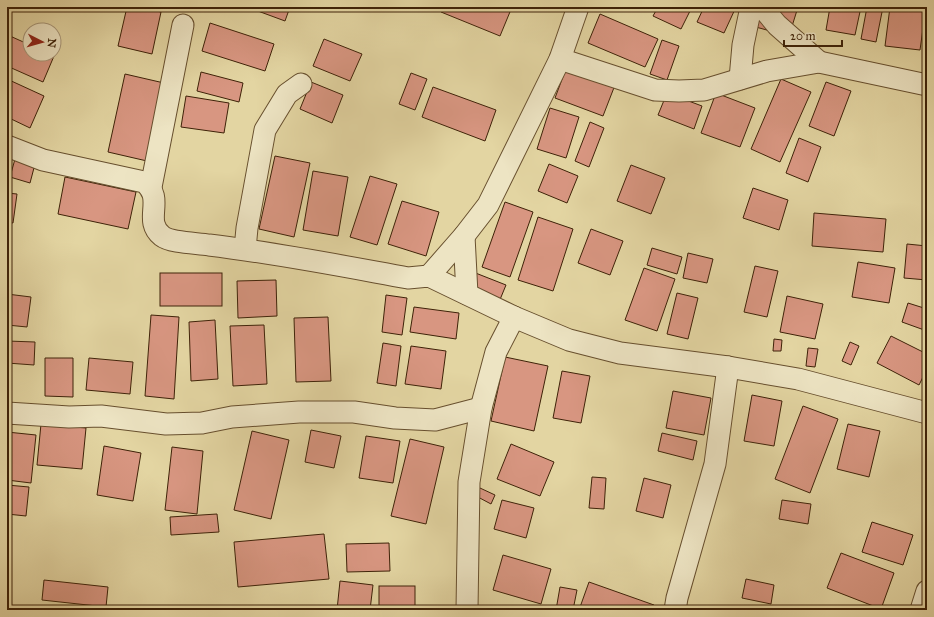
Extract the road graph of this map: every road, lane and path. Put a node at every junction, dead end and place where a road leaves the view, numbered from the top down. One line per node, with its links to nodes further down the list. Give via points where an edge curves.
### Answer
1 (578, 7): 5 (street)
2 (751, 7): 7 (street, via 743,45)
3 (762, 7): 6 (street, via 777,25)
4 (183, 25): 11 (street)
5 (560, 59): 7 (street, via 655,90 704,90); 12 (street, via 488,204)
6 (819, 62): 7 (street, via 767,71); 9 (street)
7 (740, 79)
8 (301, 84): 13 (street, via 287,94 265,130)
9 (927, 85)
10 (7, 146): 11 (street, via 43,160 144,182)
11 (150, 187): 13 (street, via 154,193 155,227 162,237)
12 (464, 236): 14 (street); 15 (street)
13 (245, 249): 14 (street, via 408,278)
14 (429, 276): 15 (street)
15 (467, 294): 16 (street)
16 (514, 318): 17 (street, via 569,340 620,353); 18 (street, via 496,352)
17 (728, 367): 20 (street, via 798,379); 23 (street, via 714,464)
18 (481, 408): 19 (street, via 435,420 354,412 299,412 232,417 202,423 166,424 101,416 69,417); 22 (street, via 469,482)
19 (7, 413)
20 (927, 413)
21 (927, 592): 24 (street)
22 (467, 610)
23 (675, 610)
24 (921, 610)

